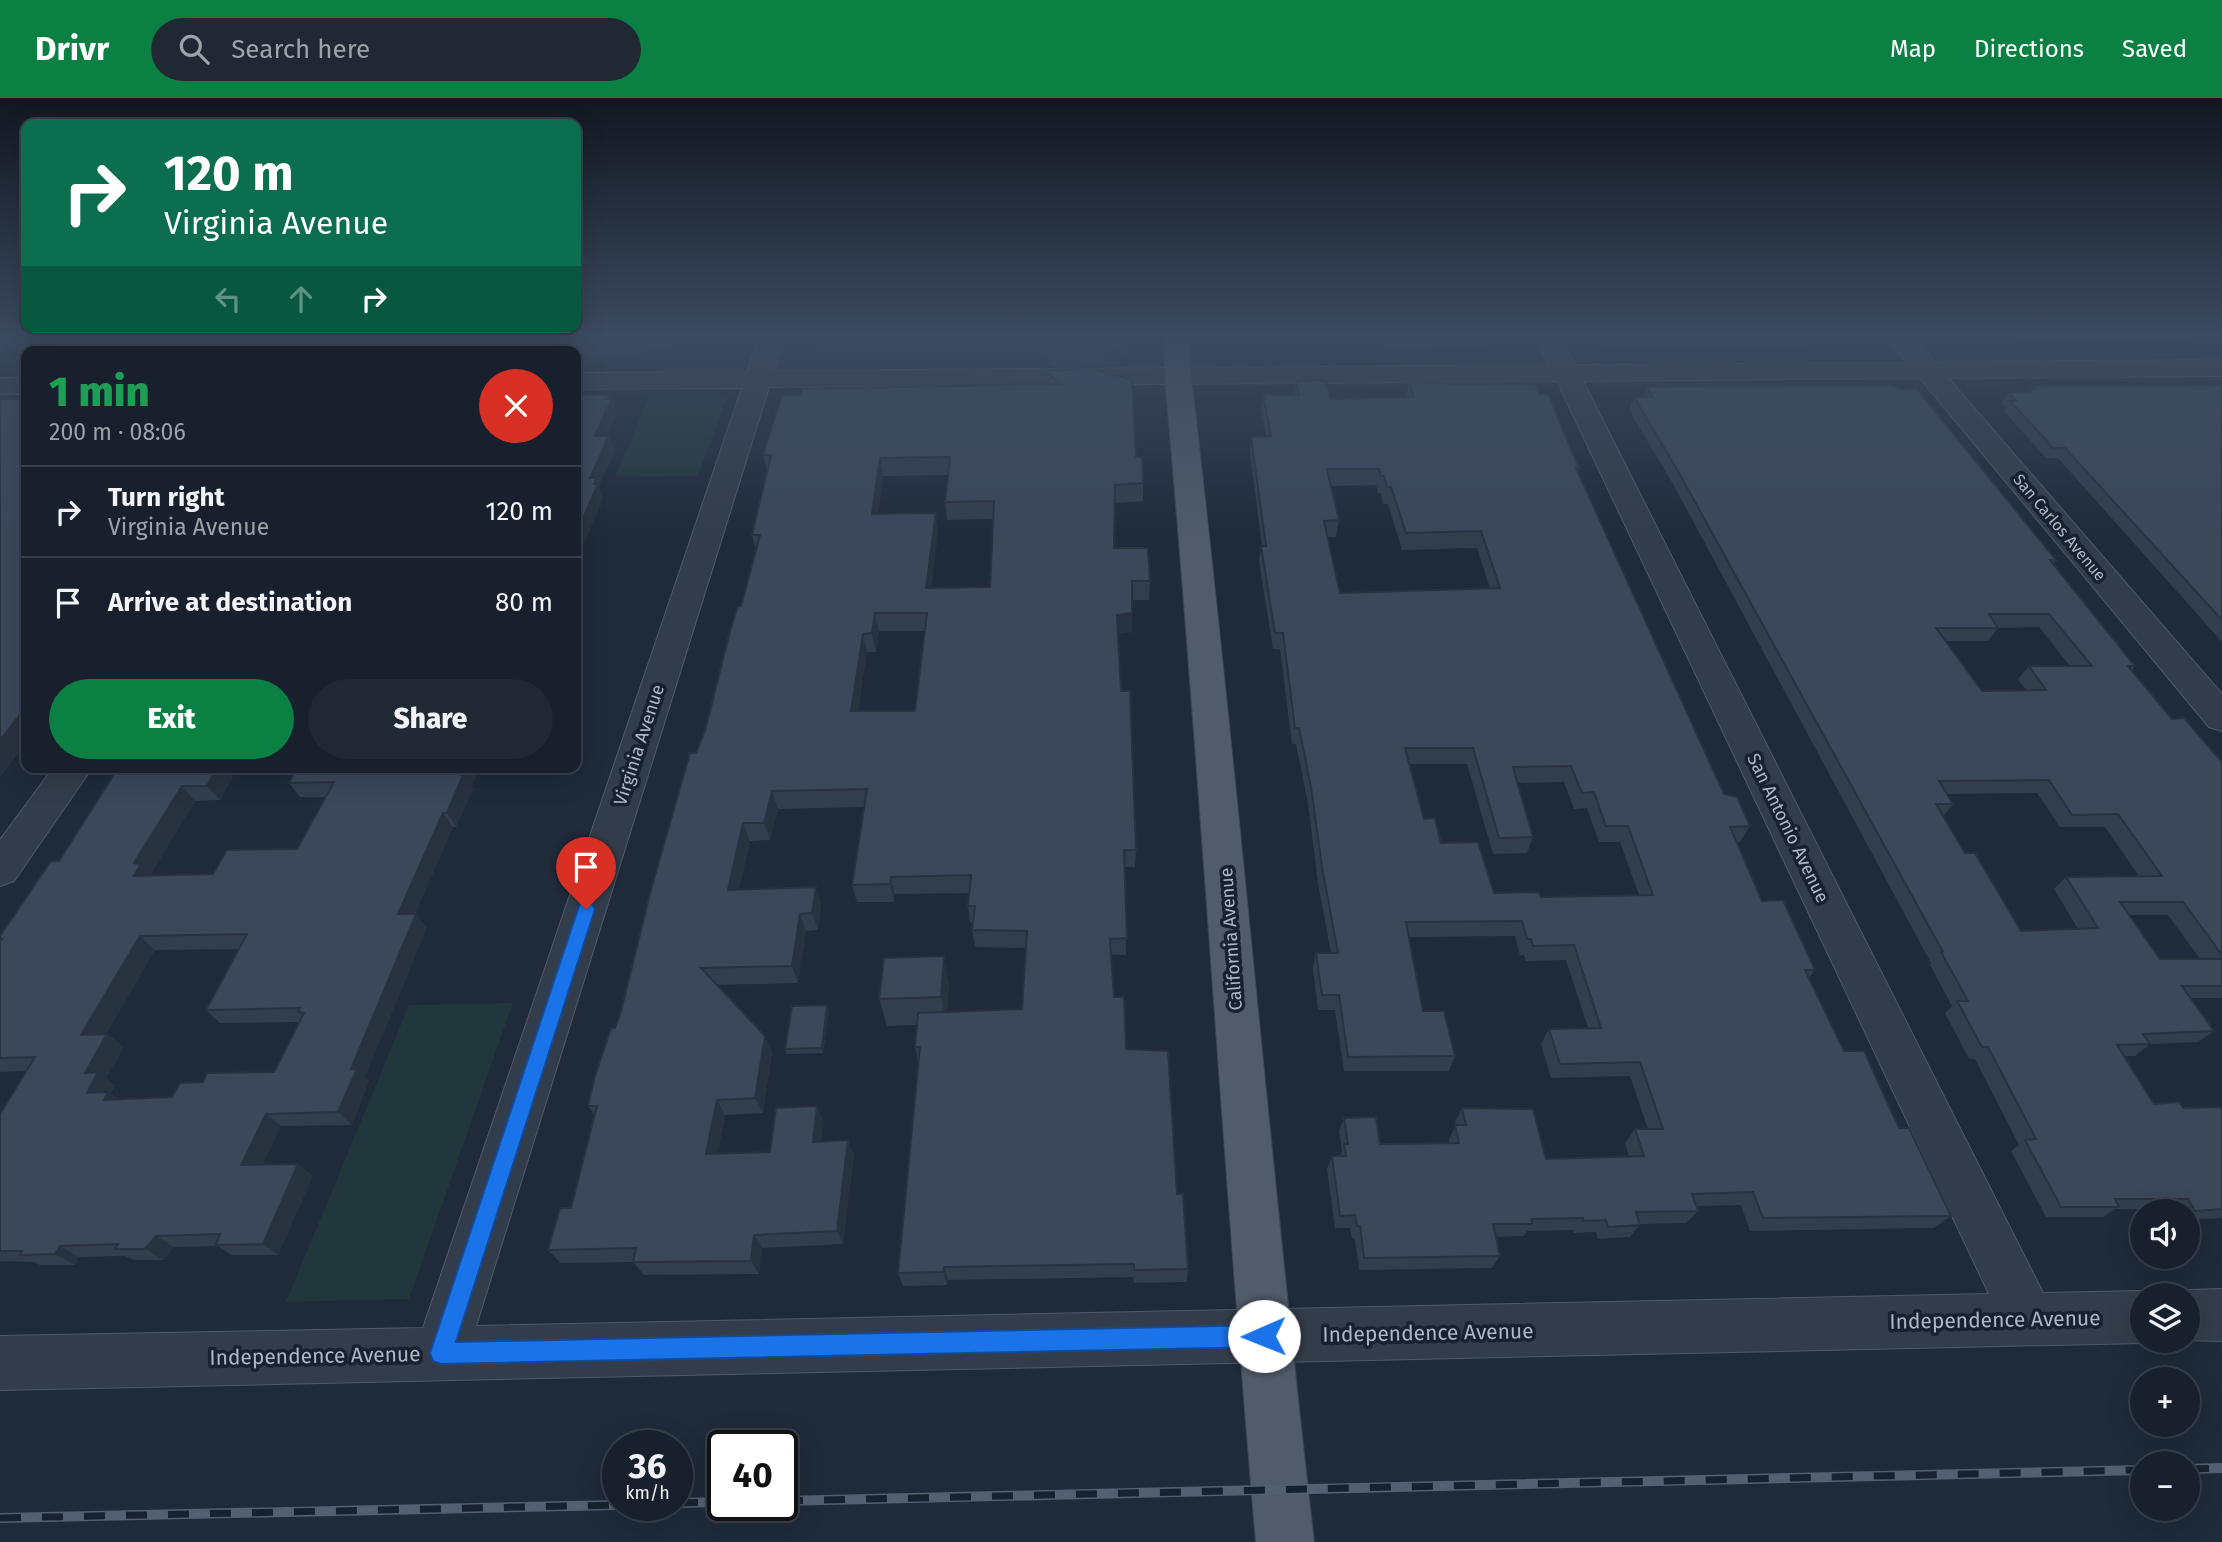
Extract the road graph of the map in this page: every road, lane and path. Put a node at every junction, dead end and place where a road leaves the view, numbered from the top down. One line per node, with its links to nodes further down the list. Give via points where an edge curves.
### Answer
1 (750, 403): 13 (street, Virginia Avenue)
2 (1181, 403): 12 (main road, California Avenue, via 1221,808)
3 (1580, 403): 11 (street, San Antonio Avenue)
4 (1956, 403): 5 (street, San Carlos Avenue)
5 (2222, 718)
6 (70, 773): 7 (street)
7 (0, 870)
8 (2222, 1315): 9 (street)
9 (2200, 1316)
10 (2130, 1317): 11 (street, Independence Avenue)
11 (2028, 1320): 12 (street, Independence Avenue)
12 (1264, 1336): 13 (street, Independence Avenue); 15 (main road, California Avenue)
13 (441, 1353): 14 (street, Independence Avenue)
14 (0, 1363)
15 (1285, 1542)

